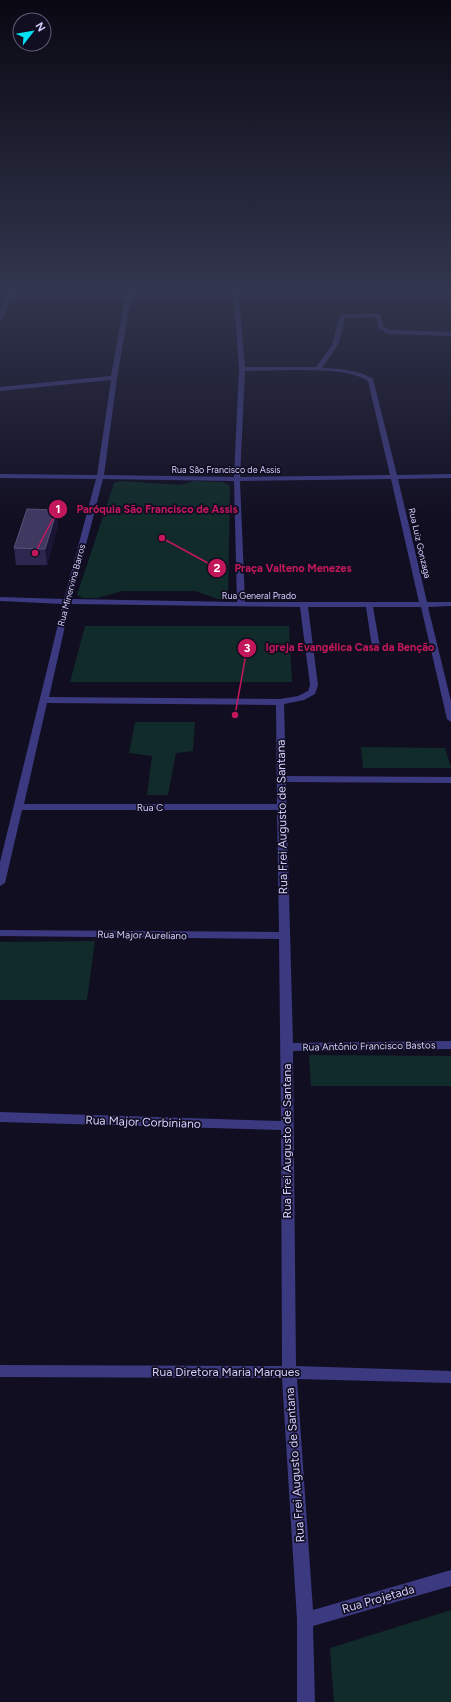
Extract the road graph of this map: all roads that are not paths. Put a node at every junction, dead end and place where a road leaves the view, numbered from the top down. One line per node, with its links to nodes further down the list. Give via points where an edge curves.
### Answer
1 (116, 365): 6 (street, Rua Minervina Barros)
2 (242, 365): 4 (street)
3 (321, 365): 5 (street)
4 (242, 369): 5 (street); 12 (street)
5 (318, 369): 9 (street, Rua Luiz Gonzaga, via 364,374 371,380)
6 (114, 378): 7 (street); 11 (street, Rua Minervina Barros)
7 (0, 389)
8 (0, 476): 11 (street, Rua São Francisco de Assis)
9 (394, 476): 10 (street, Rua São Francisco de Assis); 12 (street, Rua São Francisco de Assis); 16 (street, Rua Luiz Gonzaga)
10 (451, 476)
11 (100, 477): 12 (street, Rua São Francisco de Assis); 14 (street, Rua Minervina Barros)
12 (237, 478): 18 (street)
13 (0, 599): 14 (street, Rua General Prado)
14 (67, 602): 18 (street, Rua General Prado); 21 (street, Rua Minervina Barros)
15 (369, 604): 16 (street, Rua General Prado); 19 (street, Rua General Prado); 20 (street)
16 (424, 604): 17 (street, Rua General Prado); 23 (street, Rua Luiz Gonzaga)
17 (451, 604)
18 (241, 605): 19 (street, Rua General Prado)
19 (304, 605): 22 (street, via 314,690 300,698)
20 (376, 647)
21 (42, 700): 22 (street); 26 (street, Rua Minervina Barros)
22 (280, 702): 24 (street, Rua Frei Augusto de Santana)
23 (451, 719)
24 (282, 779): 25 (street); 27 (street, Rua Frei Augusto de Santana)
25 (451, 780)
26 (18, 807): 27 (street, Rua C); 28 (street, Rua Minervina Barros)
27 (283, 808): 30 (street, Rua Frei Augusto de Santana)
28 (0, 882)
29 (0, 933): 30 (street, Rua Major Aureliano)
30 (284, 936): 32 (street, Rua Frei Augusto de Santana)
31 (451, 1045): 32 (street, Rua Antônio Francisco Bastos)
32 (287, 1047): 34 (street, Rua Frei Augusto de Santana)
33 (0, 1117): 34 (street, Rua Major Corbiniano)
34 (287, 1126): 36 (street, Rua Frei Augusto de Santana)
35 (0, 1372): 36 (street, Rua Diretora Maria Marques)
36 (289, 1372): 37 (street, Rua Diretora Maria Marques); 39 (street, Rua Frei Augusto de Santana)
37 (451, 1377)
38 (451, 1578): 39 (street, Rua Projetada)
39 (305, 1620): 40 (street, Rua Frei Augusto de Santana)
40 (306, 1702)

